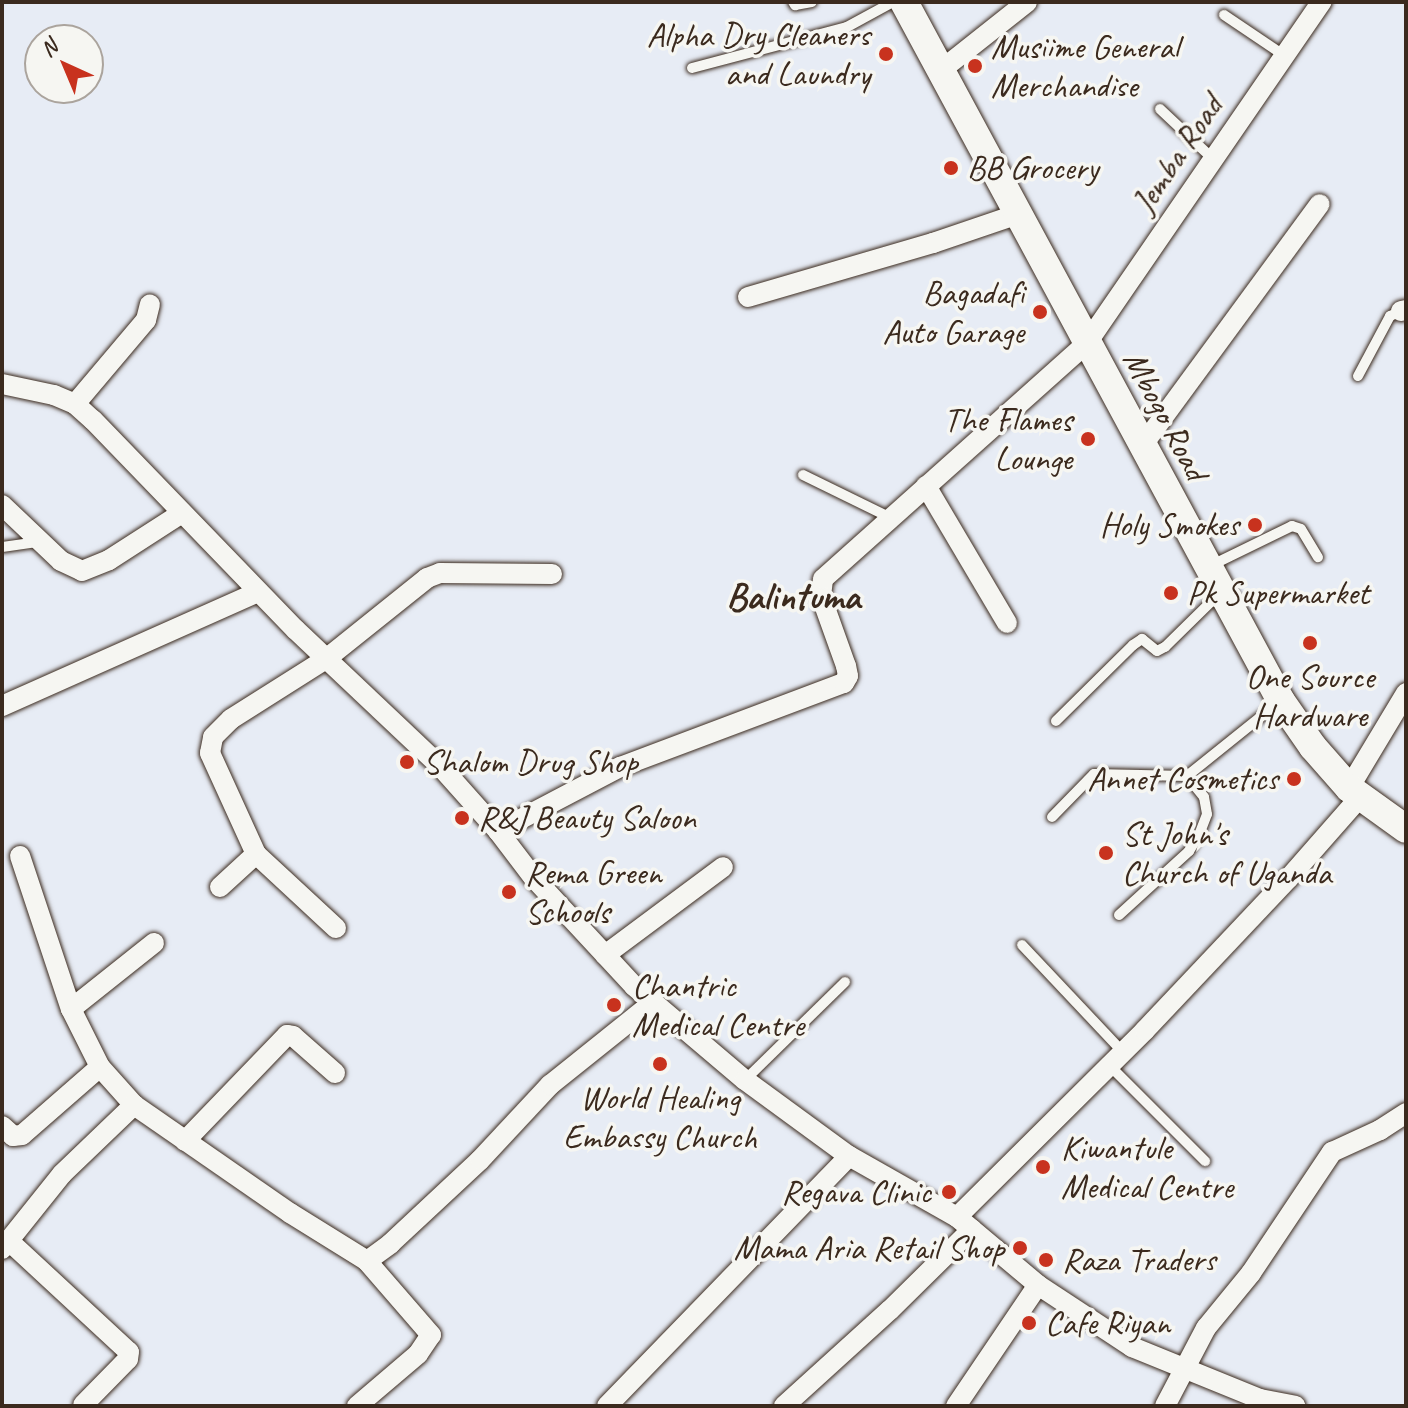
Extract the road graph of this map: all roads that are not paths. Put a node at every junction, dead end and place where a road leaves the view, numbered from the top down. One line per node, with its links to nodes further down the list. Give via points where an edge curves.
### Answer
1 (793, 2): 2 (lane)
2 (812, 2)
3 (893, 2): 9 (lane, via 847,27)
4 (904, 2): 10 (main road, Mbogo Road)
5 (1027, 2): 10 (street)
6 (1321, 2): 8 (street, Jemba Road)
7 (1224, 15): 8 (lane)
8 (1282, 54): 12 (street, Jemba Road)
9 (692, 68)
10 (940, 71): 14 (main road, Mbogo Road)
11 (1160, 109): 12 (lane)
12 (1213, 159): 18 (street, Jemba Road)
13 (1320, 204): 22 (street)
14 (1018, 214): 15 (street); 18 (main road, Mbogo Road)
15 (748, 297)
16 (150, 304): 21 (street, via 146,320)
17 (1404, 310): 19 (lane, via 1390,316)
18 (1087, 343): 22 (main road, Mbogo Road); 24 (street, Jemba Road)
19 (1358, 376)
20 (2, 384): 21 (street)
21 (75, 404): 26 (street)
22 (1142, 446): 31 (main road, Mbogo Road)
23 (803, 475): 27 (lane)
24 (926, 486): 27 (street, Jemba Road); 35 (street)
25 (2, 505): 28 (street)
26 (182, 513): 28 (street, via 109,560 82,571 72,569); 33 (street)
27 (891, 518): 45 (street, Jemba Road, via 821,584 846,666 844,683 620,767)
28 (41, 541): 29 (lane)
29 (2, 547)
30 (1318, 557): 31 (lane, via 1301,529 1292,526)
31 (1206, 568): 34 (main road, Mbogo Road)
32 (552, 574): 36 (street, via 440,573)
33 (258, 592): 36 (street); 39 (street)
34 (1220, 593): 38 (main road, Mbogo Road); 40 (lane, via 1165,647 1157,651 1142,639 1133,645)
35 (1007, 623)
36 (326, 659): 45 (street, via 441,767); 46 (street, via 231,719 213,737 210,753)
37 (1406, 693): 42 (street)
38 (1281, 701): 41 (lane); 42 (main road, Mbogo Road)
39 (2, 706)
40 (1056, 721)
41 (1187, 776): 43 (lane, via 1094,774); 50 (lane, via 1204,797 1207,814 1199,835 1189,851)
42 (1354, 792): 44 (main road, Mbogo Road); 58 (street, via 1288,879)
43 (1052, 817)
44 (1406, 829)
45 (498, 831): 54 (street)
46 (256, 854): 49 (street); 51 (street)
47 (20, 856): 57 (street)
48 (723, 867): 54 (street)
49 (220, 887)
50 (1119, 915)
51 (336, 928)
52 (154, 943): 57 (street)
53 (1022, 945): 58 (lane)
54 (605, 955): 56 (street)
55 (845, 982): 61 (lane)
56 (651, 1004): 61 (street); 70 (street, via 550,1085 480,1160)
57 (71, 1009): 59 (street)
58 (1116, 1058): 67 (lane); 68 (street)
59 (100, 1067): 62 (street); 64 (street, via 22,1135 13,1136)
60 (335, 1073): 65 (street, via 287,1035)
61 (745, 1080): 66 (street)
62 (134, 1105): 65 (street); 69 (street, via 80,1154)
63 (1406, 1113): 72 (street, via 1332,1152 1251,1273 1206,1328)
64 (2, 1126)
65 (185, 1141): 70 (street)
66 (849, 1156): 68 (street); 76 (street)
67 (1205, 1161)
68 (964, 1223): 71 (street); 77 (street, via 890,1310)
69 (5, 1245): 74 (street, via 129,1352)
70 (367, 1261): 75 (street, via 431,1335 418,1354)
71 (1038, 1285): 72 (street, via 1132,1347); 78 (street)
72 (1187, 1369): 73 (street); 79 (street)
73 (1259, 1403): 80 (street)
74 (83, 1405)
75 (357, 1406)
76 (607, 1406)
77 (784, 1406)
78 (956, 1406)
79 (1165, 1406)
80 (1295, 1406)

